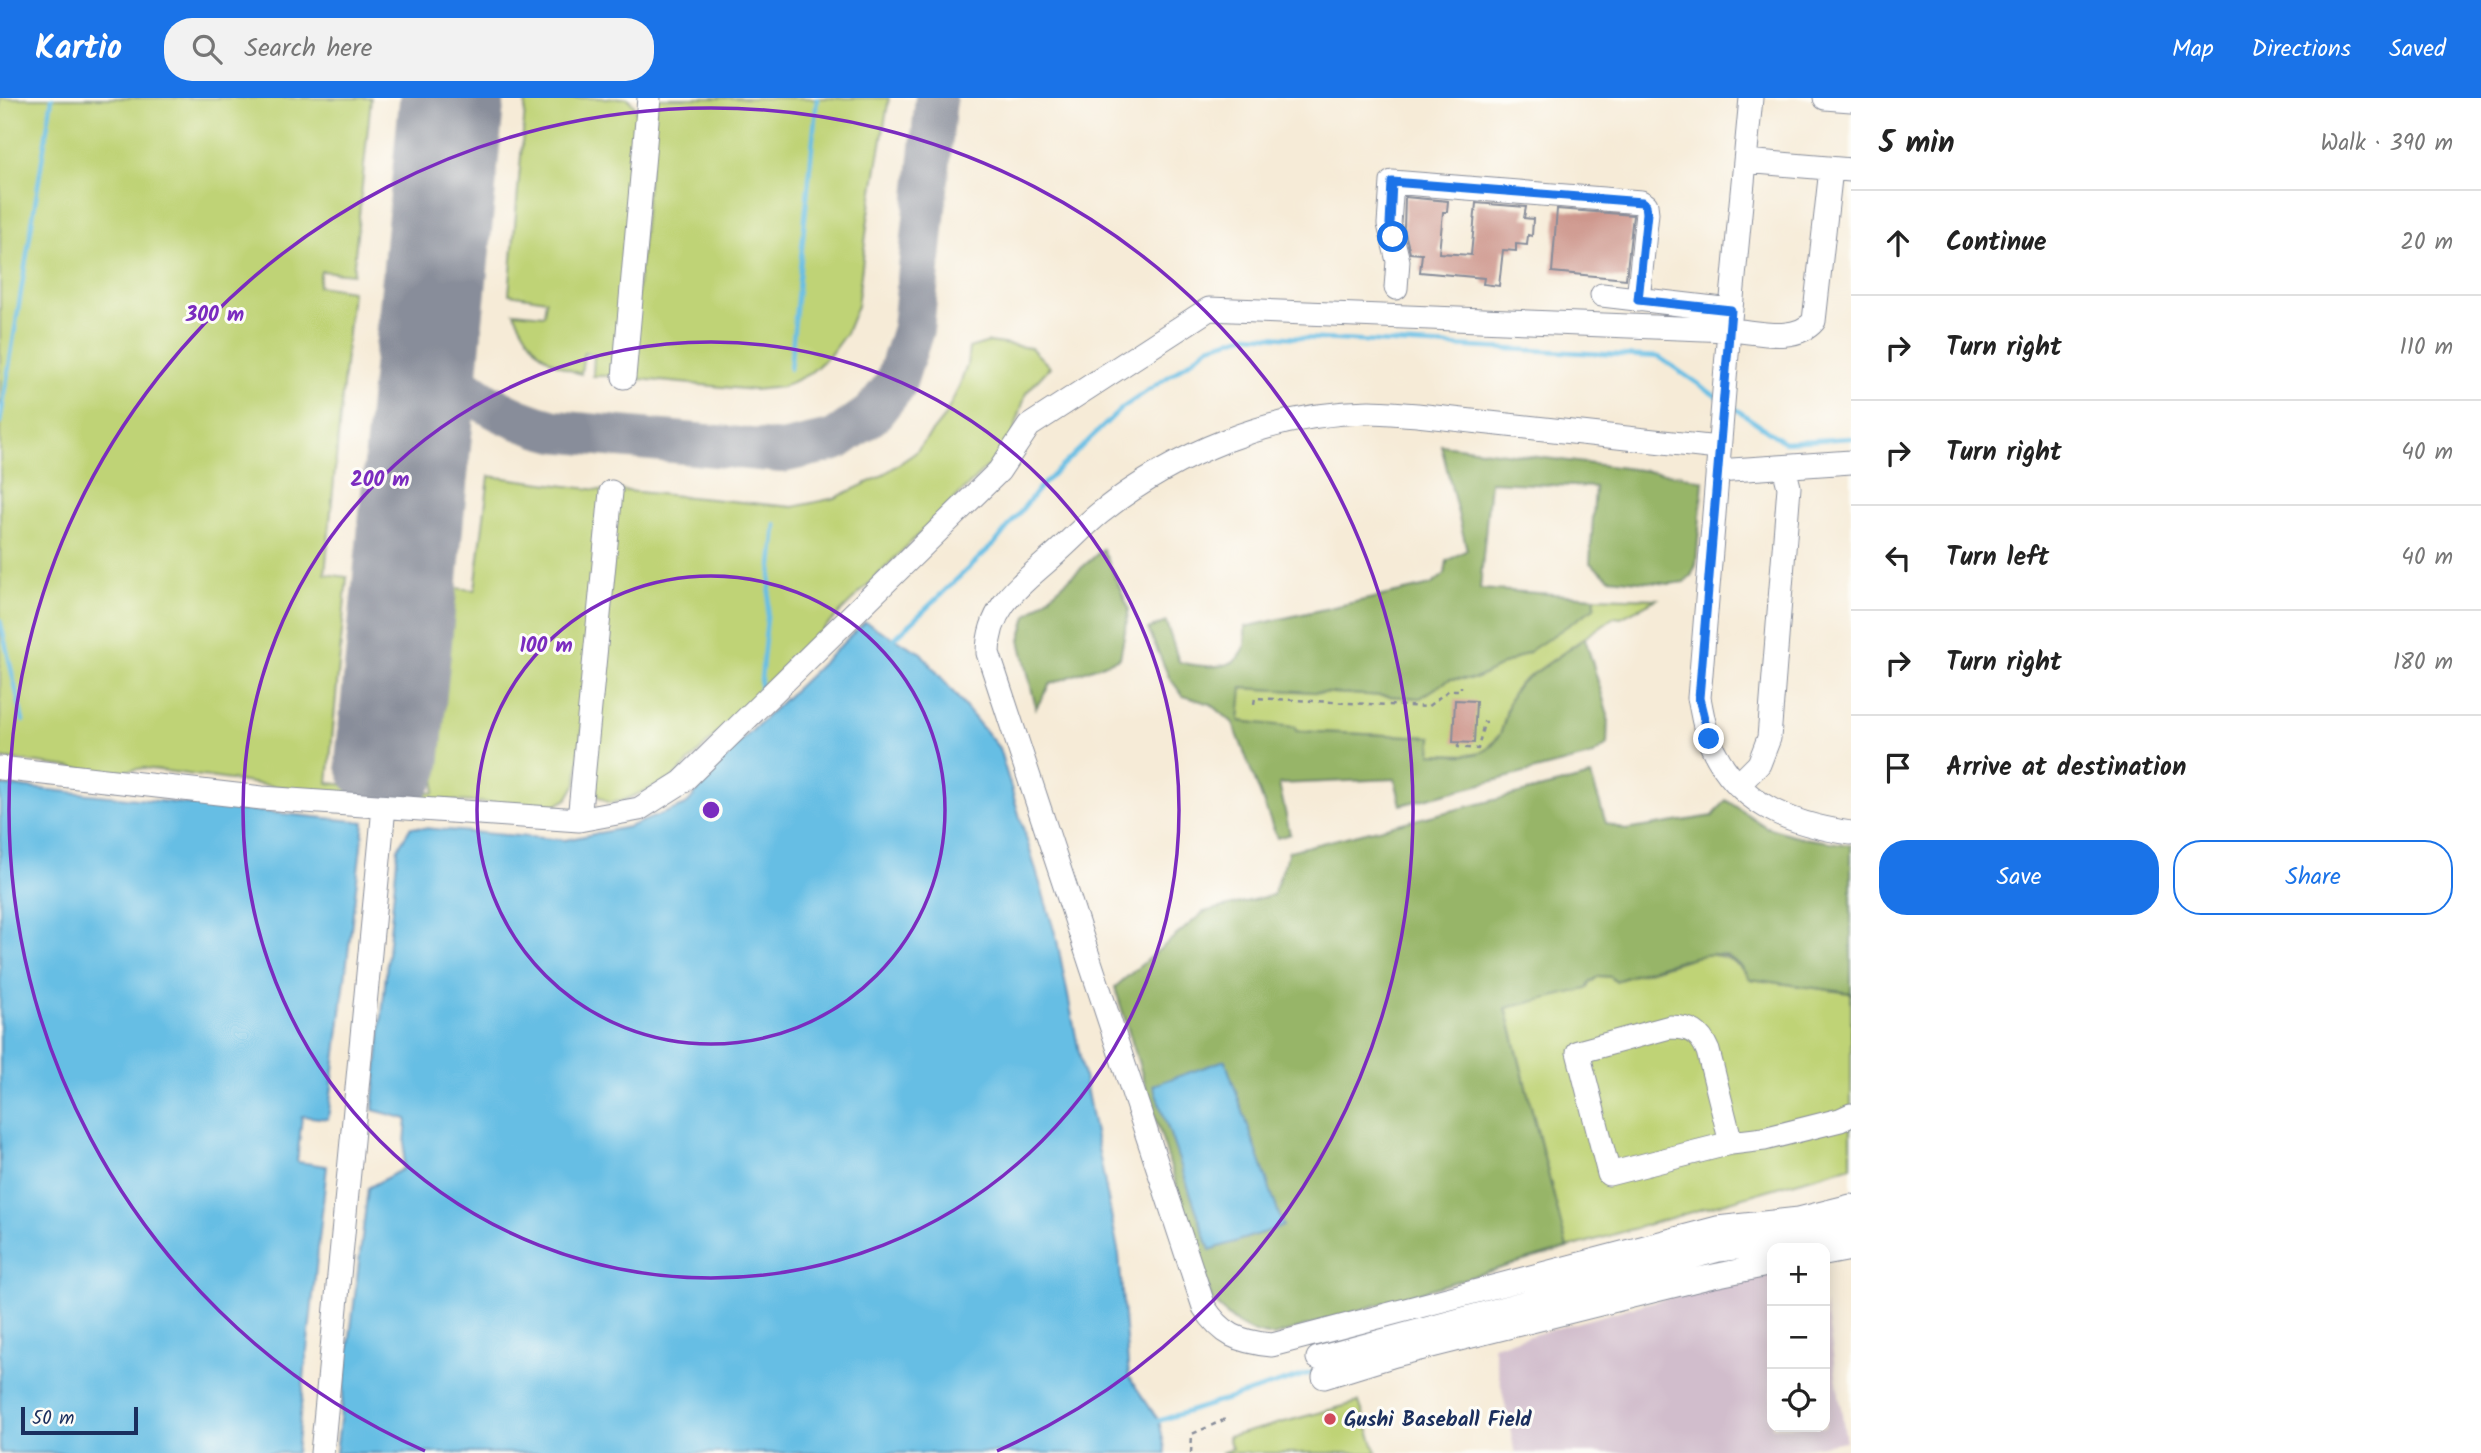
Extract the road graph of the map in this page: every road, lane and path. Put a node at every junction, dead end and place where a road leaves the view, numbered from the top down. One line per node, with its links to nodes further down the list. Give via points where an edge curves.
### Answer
1 (649, 98): 11 (street)
2 (1751, 98): 5 (street)
3 (1825, 98): 4 (street)
4 (1851, 100)
5 (1745, 161): 6 (street); 10 (street)
6 (1841, 169): 10 (street, via 1814,321 1809,328 1792,335)
7 (1403, 279): 9 (street, via 1390,224 1392,182 1642,202 1647,213)
8 (1602, 295): 9 (street)
9 (1638, 300): 10 (street)
10 (1730, 320): 12 (street); 23 (street, via 1209,309 1029,426 999,471 682,782 639,809)
11 (624, 377)
12 (1717, 459): 14 (street); 21 (street, via 1699,698 1709,739); 27 (street, via 1430,416 1369,412 1318,416 1259,429 1154,475 1100,513 1006,599 988,637 988,653 1204,1307 1228,1334 1272,1345 1717,1228 1799,1219)
13 (1851, 462): 14 (street)
14 (1784, 467): 21 (street, via 1789,487 1769,737 1759,764)
15 (611, 492): 23 (street)
16 (1461, 686): 17 (path, via 1461,690 1448,690 1427,708 1255,698)
17 (1254, 704)
18 (1488, 722): 19 (path, via 1484,722 1478,749)
19 (1458, 744)
20 (0, 768): 22 (street)
21 (1738, 785): 24 (street, via 1775,814)
22 (384, 807): 23 (street); 35 (street)
23 (579, 820)
24 (1851, 833)
25 (1851, 1115): 26 (street, via 1765,1139)
26 (1731, 1143): 26 (street, via 1609,1174 1578,1052 1670,1027 1696,1031 1709,1051)
27 (1851, 1206)
28 (1851, 1226): 30 (street)
29 (1767, 1243): 33 (street, via 1719,1250 1321,1368)
30 (1771, 1243)
31 (1851, 1249): 32 (street)
32 (1830, 1253)
33 (1767, 1265)
34 (1226, 1419): 36 (path, via 1192,1434)
35 (322, 1453)
36 (1191, 1453)

